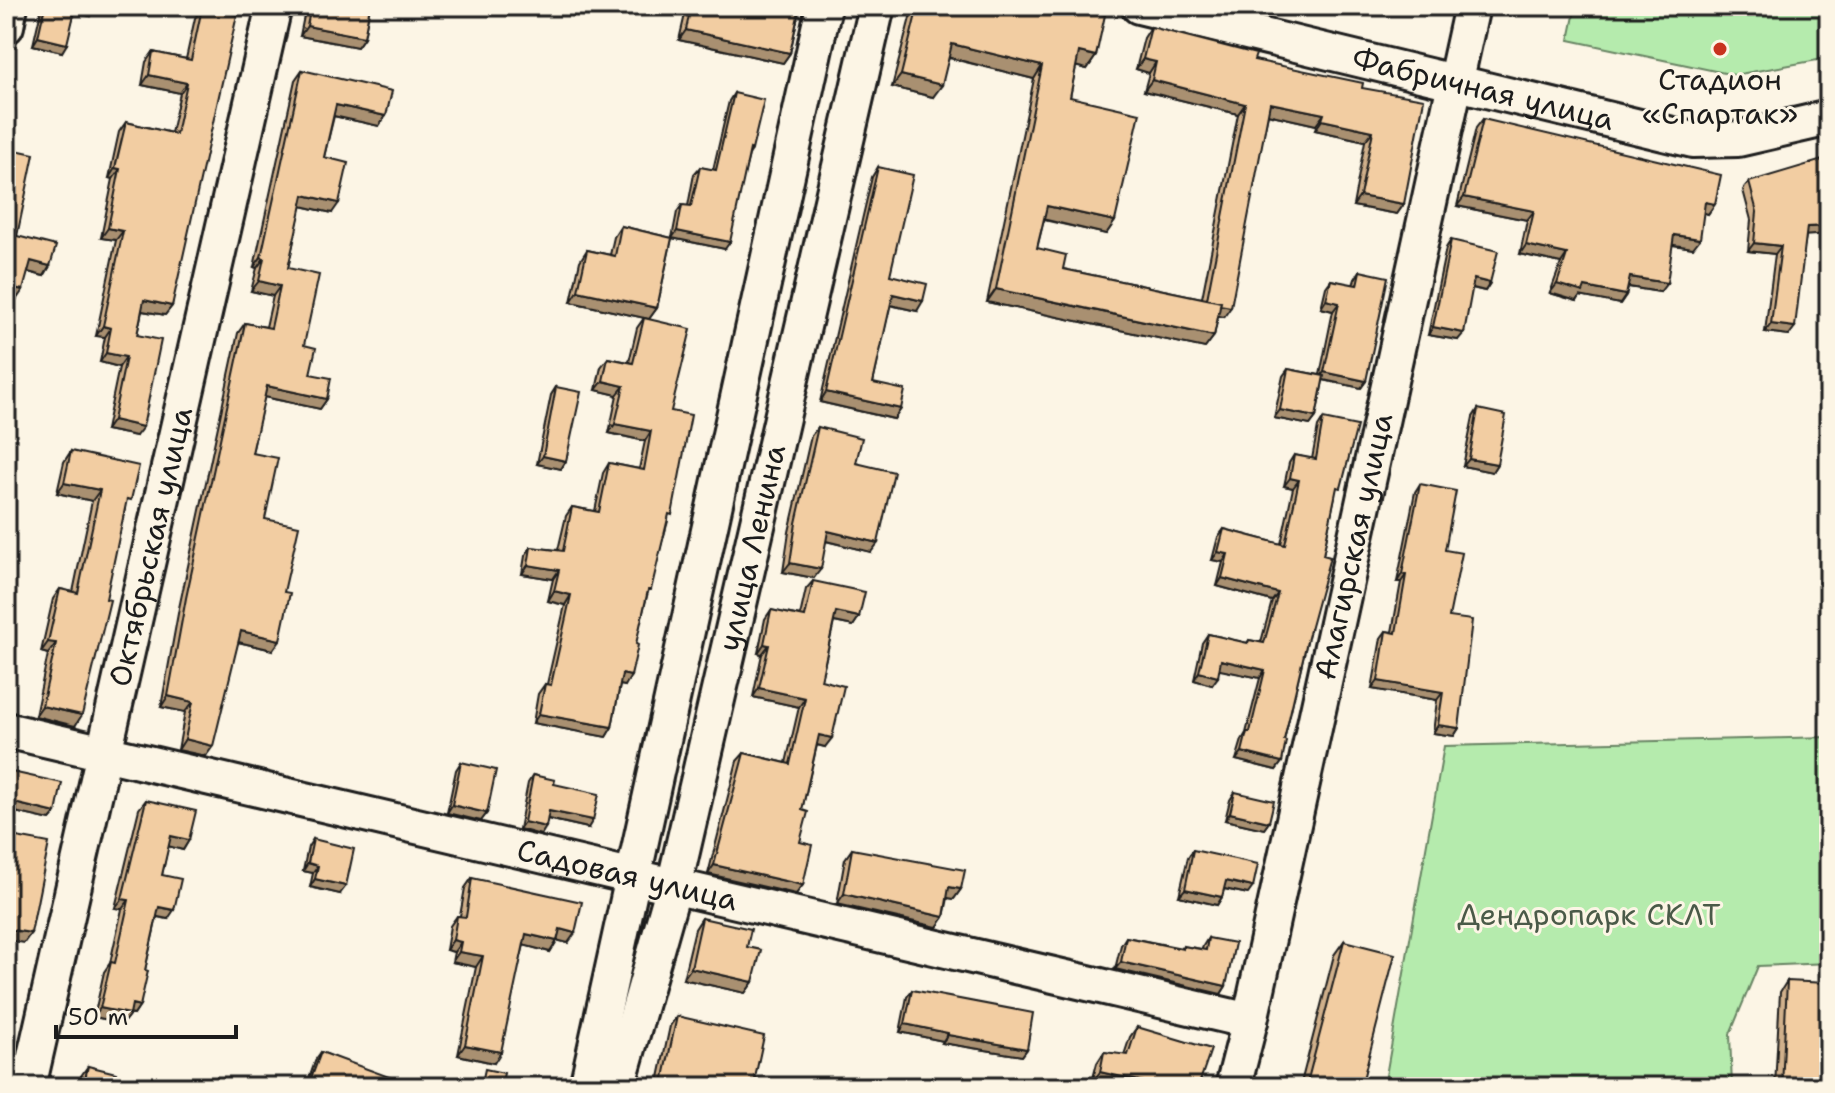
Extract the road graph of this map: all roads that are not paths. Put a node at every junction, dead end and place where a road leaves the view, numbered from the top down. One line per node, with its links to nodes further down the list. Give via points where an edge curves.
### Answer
1 (10, 6): 7 (street)
2 (274, 6): 11 (street, Октябрьская улица)
3 (824, 6): 12 (street, улица Ленина)
4 (877, 6): 13 (street, улица Ленина)
5 (1139, 6): 8 (street, Фабричная улица)
6 (1472, 6): 8 (street, Алагирская улица)
7 (6, 26)
8 (1455, 84): 9 (street, Фабричная улица, via 1693,140 1738,139); 14 (street, Алагирская улица)
9 (1829, 118)
10 (6, 730): 11 (street, Садовая улица)
11 (106, 753): 12 (street, Садовая улица); 15 (street, Октябрьская улица)
12 (635, 877): 13 (street, Садовая улица); 16 (street, улица Ленина)
13 (674, 886): 14 (street, Садовая улица); 17 (street, улица Ленина)
14 (1250, 1021): 18 (street, Алагирская улица)
15 (28, 1087)
16 (587, 1087)
17 (617, 1087)
18 (1233, 1087)

